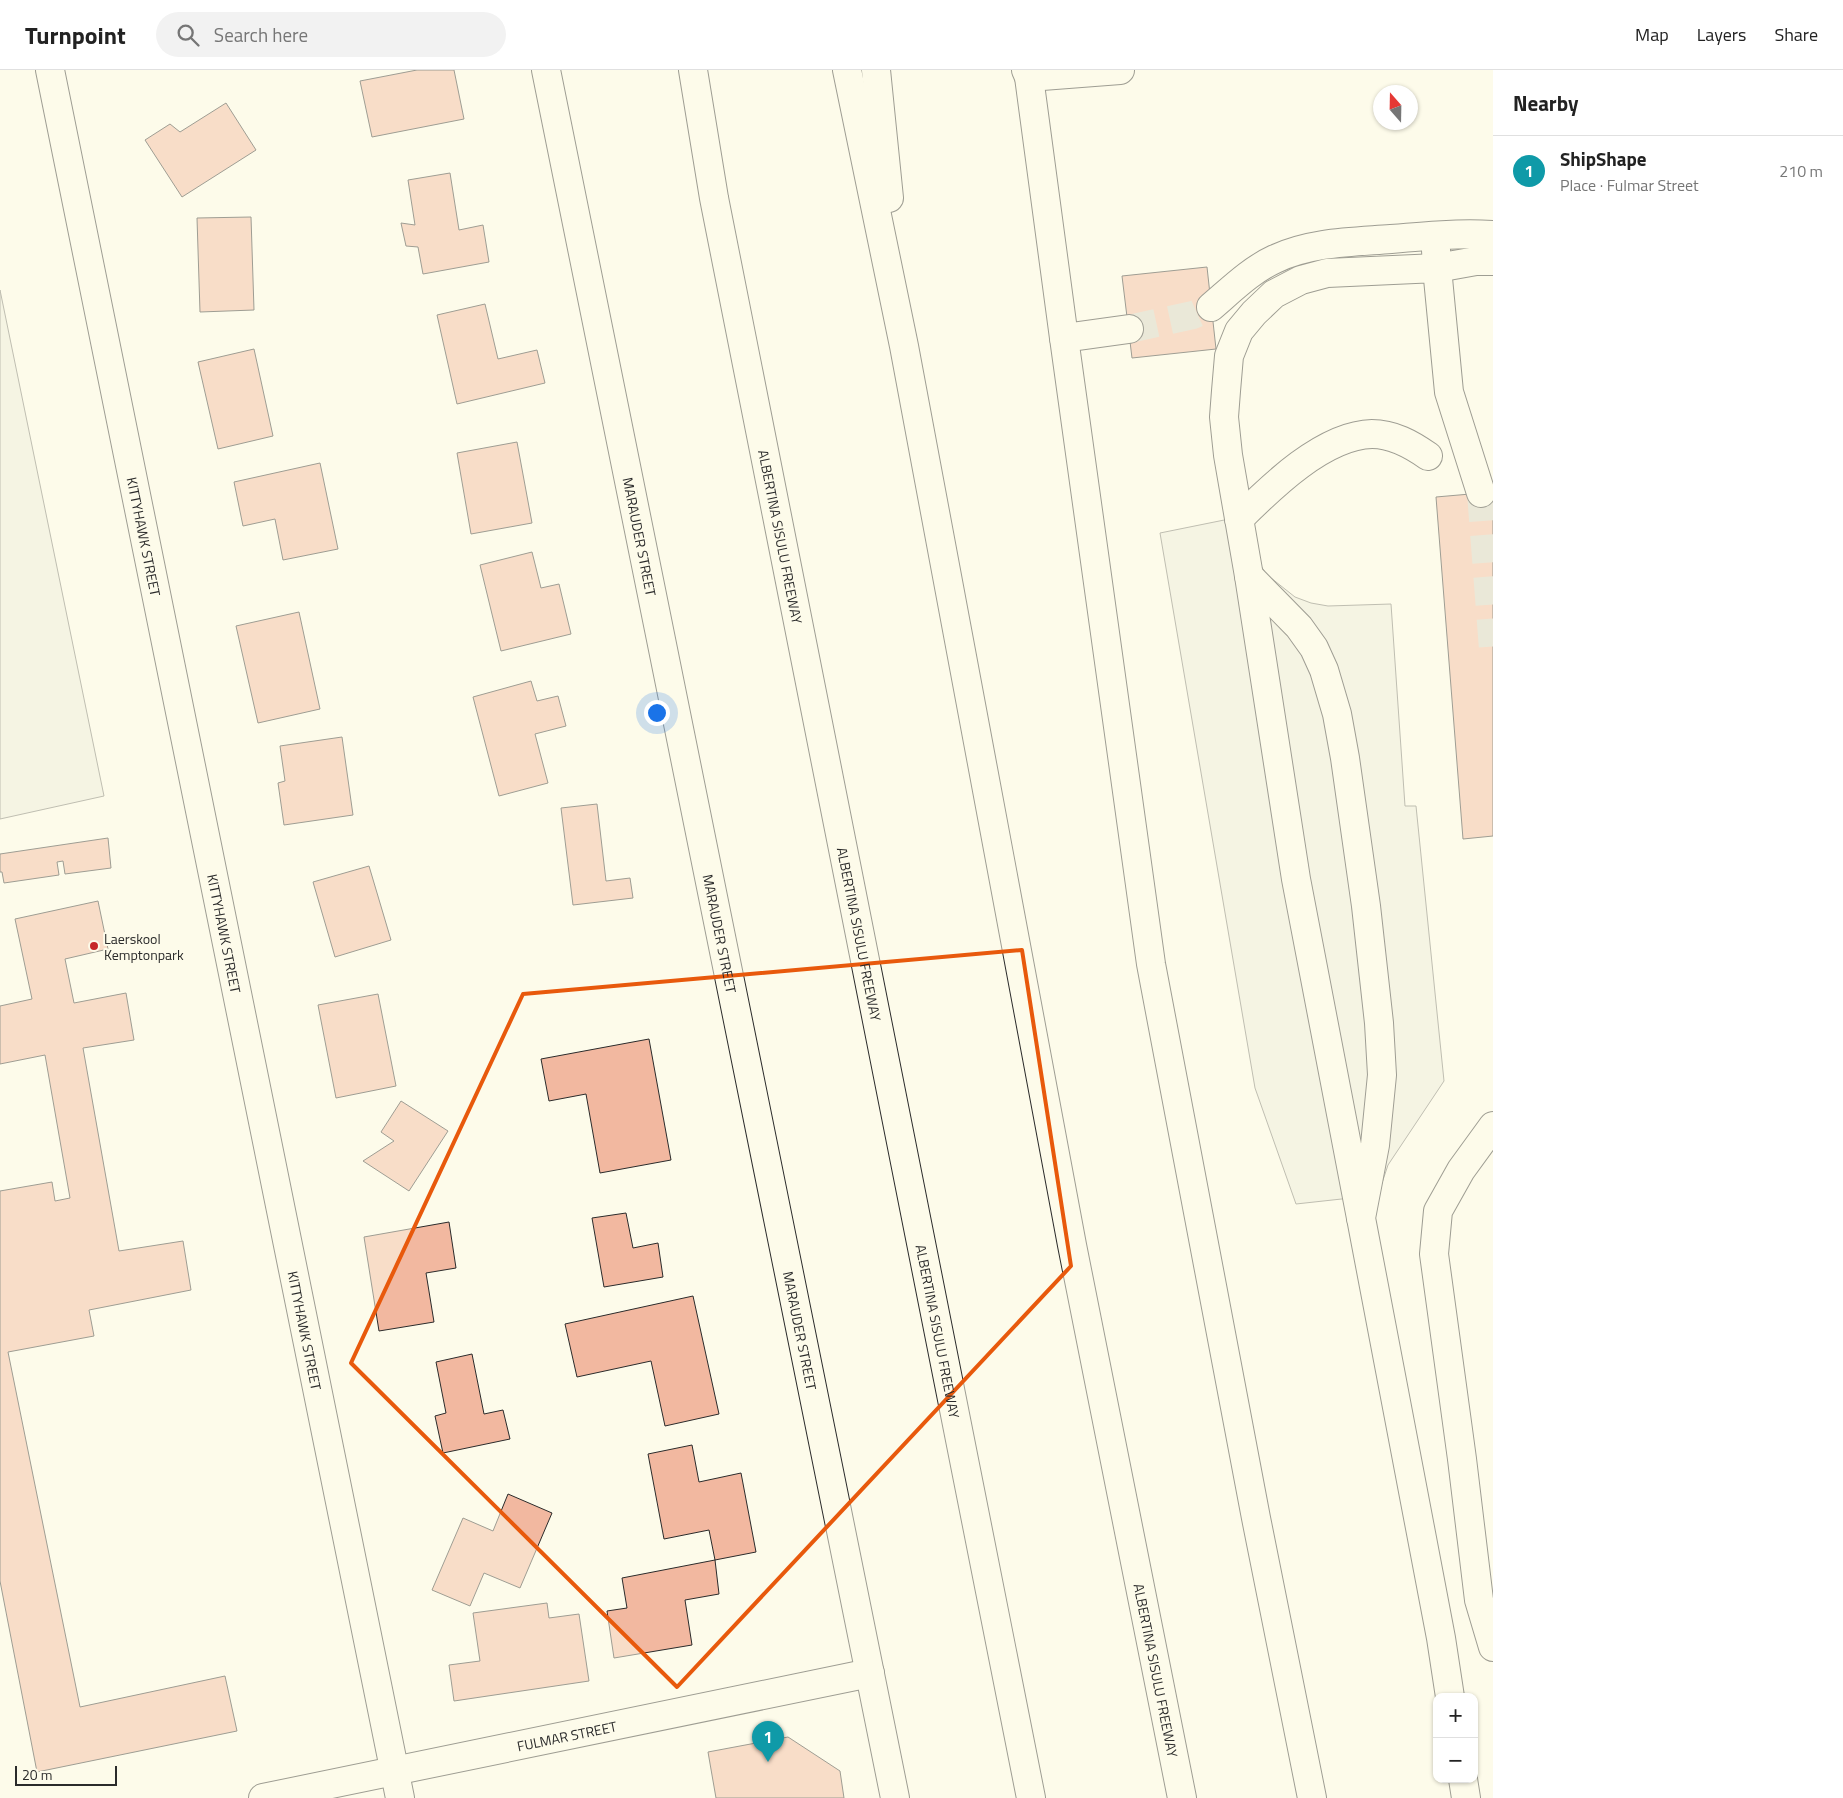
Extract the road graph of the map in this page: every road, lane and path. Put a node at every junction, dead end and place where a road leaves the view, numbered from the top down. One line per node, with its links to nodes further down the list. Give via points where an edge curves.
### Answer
1 (50, 70): 25 (main road, KITTYHAWK STREET)
2 (546, 70): 23 (main road, MARAUDER STREET)
3 (693, 70): 30 (main road, ALBERTINA SISULU FREEWAY, via 716,207)
4 (847, 70): 15 (main road, ALBERTINA SISULU FREEWAY)
5 (876, 70): 15 (main road)
6 (1120, 70): 7 (main road)
7 (1029, 72): 14 (main road)
8 (1493, 235): 9 (main road)
9 (1435, 236): 11 (main road); 12 (main road, via 1337,243 1292,252 1274,259 1252,274)
10 (1493, 261): 11 (main road)
11 (1437, 268): 17 (main road, via 1449,392); 18 (main road, via 1327,273 1301,280 1274,294 1239,331 1229,356 1224,417)
12 (1212, 307)
13 (1129, 329): 14 (main road)
14 (1064, 338): 32 (main road, via 1151,964)
15 (904, 346): 31 (main road, ALBERTINA SISULU FREEWAY, via 1069,1225)
16 (1428, 456): 18 (main road, via 1393,437 1371,434 1346,440 1318,451 1264,493)
17 (1481, 493)
18 (1239, 518): 19 (main road)
19 (1249, 576): 21 (main road, via 1296,879); 21 (main road, via 1299,627 1314,648 1337,714 1345,758 1366,906 1382,1075 1375,1146)
20 (1493, 1126): 22 (main road, via 1461,1170 1438,1211 1434,1254 1479,1600)
21 (1361, 1218): 24 (main road)
22 (1493, 1647)
23 (870, 1673): 25 (main road, FULMAR STREET); 29 (main road, MARAUDER STREET)
24 (1449, 1693)
25 (395, 1770): 27 (main road, FULMAR STREET); 28 (main road, KITTYHAWK STREET)
26 (1464, 1783): 33 (main road)
27 (264, 1798)
28 (400, 1798)
29 (895, 1798)
30 (1031, 1798)
31 (1182, 1798)
32 (1312, 1798)
33 (1466, 1798)

